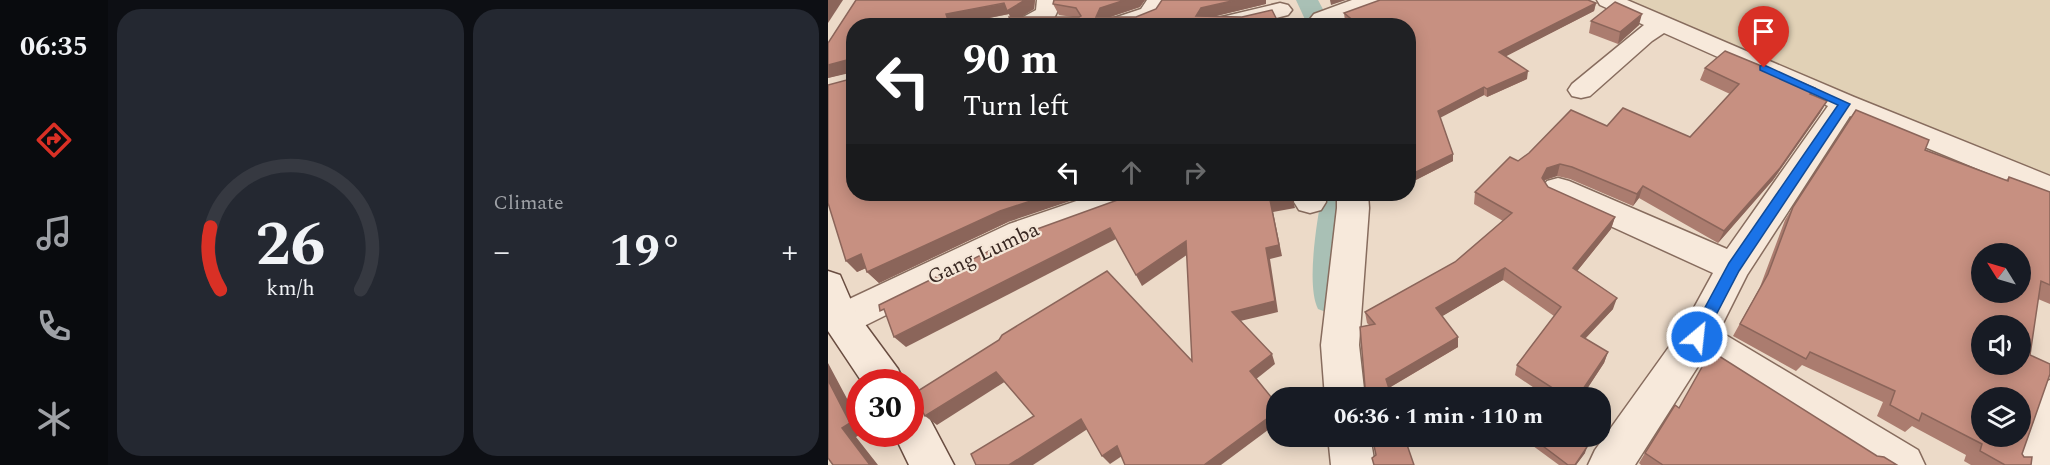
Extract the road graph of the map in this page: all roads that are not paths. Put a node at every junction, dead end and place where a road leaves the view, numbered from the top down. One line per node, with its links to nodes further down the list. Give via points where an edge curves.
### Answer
1 (1048, 0): 6 (street, via 1047,13)
2 (1374, 0): 5 (street)
3 (1608, 0): 8 (street)
4 (1280, 12): 7 (street)
5 (1320, 15)
6 (1039, 18)
7 (1252, 18)
8 (1662, 24): 9 (street); 10 (street)
9 (1581, 90)
10 (1844, 104): 11 (street); 15 (street)
11 (2050, 188)
12 (1558, 189): 15 (street)
13 (1110, 201): 17 (street, Gang Lumba, via 1021,233)
14 (1352, 201): 20 (street, via 1340,345)
15 (1734, 267): 18 (street)
16 (828, 285): 17 (street)
17 (841, 320): 19 (street)
18 (1697, 337): 26 (street); 27 (street)
19 (875, 369)
20 (1344, 387)
21 (2050, 398): 28 (street)
22 (922, 447): 24 (street)
23 (1351, 447): 25 (street)
24 (932, 465)
25 (1353, 465)
26 (1610, 465)
27 (1903, 465)
28 (2029, 465)

